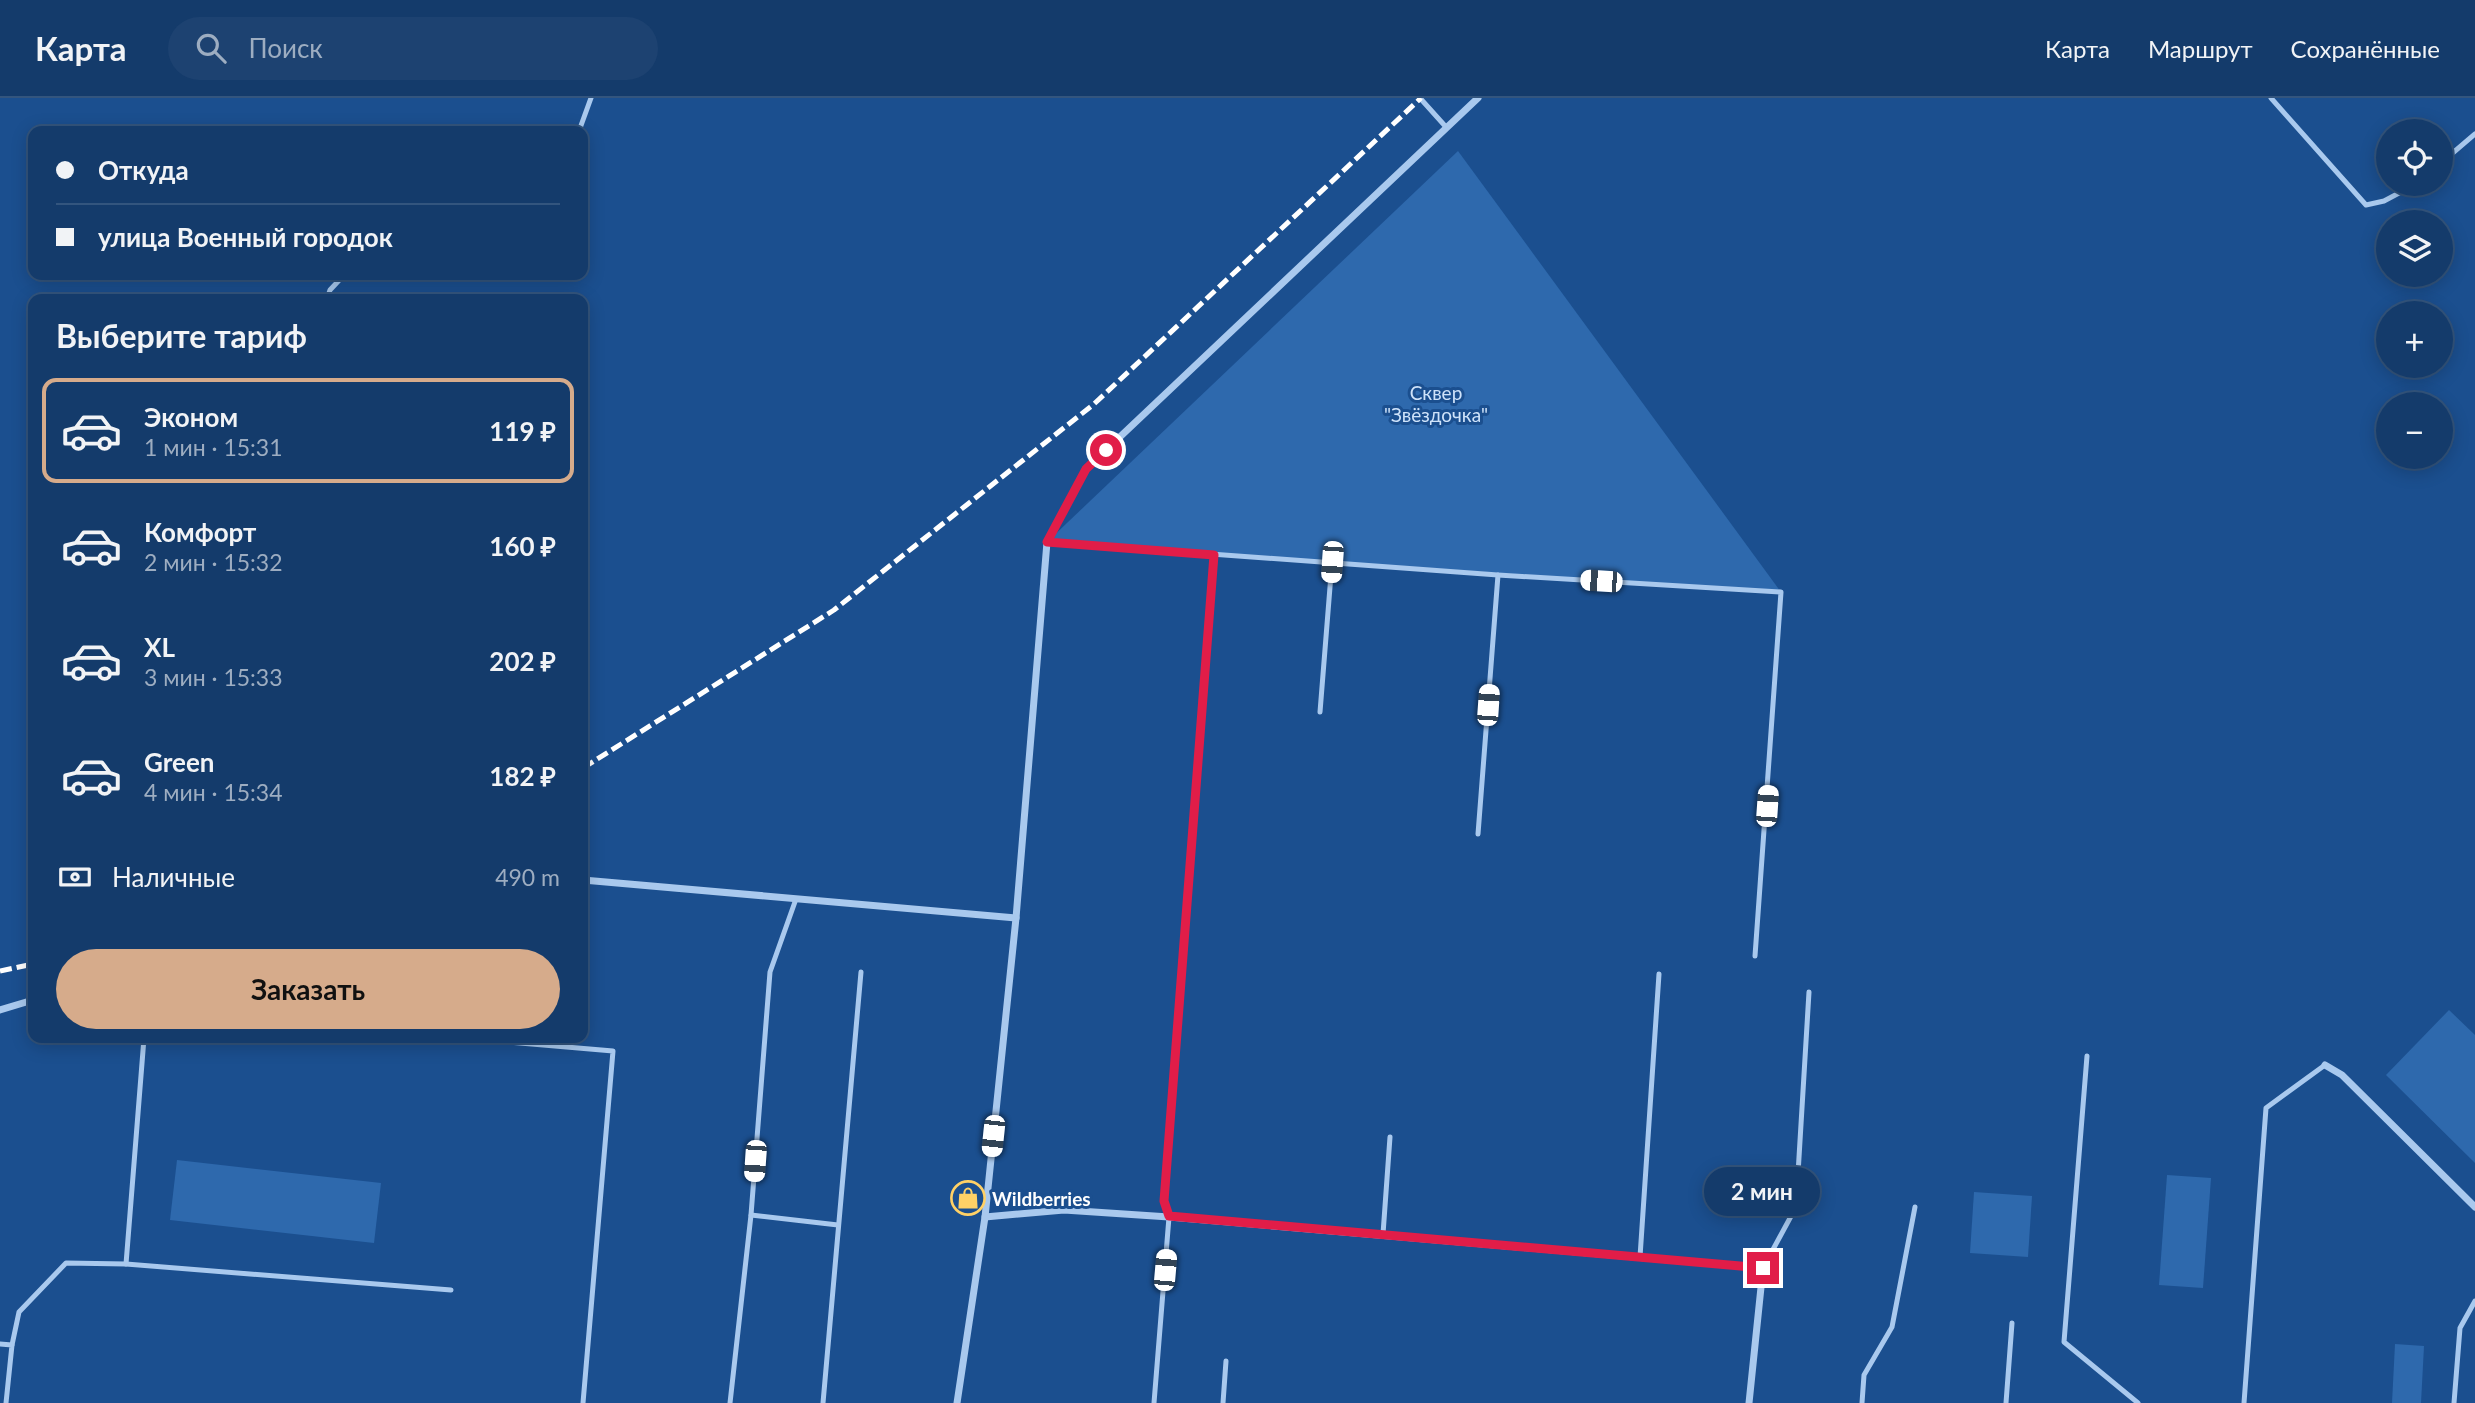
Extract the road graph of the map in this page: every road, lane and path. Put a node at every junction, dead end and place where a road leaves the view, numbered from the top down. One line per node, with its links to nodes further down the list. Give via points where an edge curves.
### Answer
1 (592, 98): 5 (lane)
2 (1420, 98): 6 (lane)
3 (1478, 98): 6 (street)
4 (2271, 98): 9 (lane, via 2367,205)
5 (581, 126)
6 (1446, 127): 12 (street, via 1086,469)
7 (2475, 134): 8 (lane)
8 (2453, 153)
9 (2393, 196)
10 (339, 280): 11 (lane)
11 (329, 294)
12 (1047, 542): 13 (lane); 20 (street)
13 (1214, 555): 14 (lane); 35 (lane, via 1164,1201)
14 (1332, 562): 15 (lane); 16 (lane)
15 (1498, 575): 17 (lane); 21 (lane, via 1782,592)
16 (1320, 712)
17 (1478, 834)
18 (588, 880): 19 (street)
19 (796, 899): 20 (street); 34 (lane, via 771,972)
20 (1016, 918): 36 (street)
21 (1755, 956)
22 (861, 972): 37 (lane)
23 (1659, 974): 39 (lane)
24 (1809, 992): 41 (lane, via 1796,1207)
25 (28, 1002): 26 (street)
26 (0, 1010)
27 (144, 1043): 40 (lane)
28 (520, 1043): 49 (lane, via 614,1051)
29 (2087, 1056): 58 (lane, via 2064,1342)
30 (2325, 1065): 32 (street, via 2342,1075); 59 (lane, via 2266,1108)
31 (1390, 1138): 38 (lane)
32 (2475, 1207)
33 (1915, 1208): 56 (lane, via 1892,1327 1864,1374)
34 (751, 1215): 37 (lane); 50 (lane)
35 (1169, 1216): 36 (street, via 1064,1210); 38 (street); 53 (lane)
36 (985, 1217): 52 (street)
37 (838, 1225): 51 (lane)
38 (1383, 1234): 39 (street)
39 (1640, 1257): 41 (street)
40 (126, 1264): 42 (lane); 46 (lane, via 66,1263 19,1312)
41 (1763, 1268): 55 (street)
42 (451, 1290)
43 (2475, 1301): 60 (lane, via 2460,1328)
44 (2012, 1323): 57 (lane)
45 (0, 1344): 46 (lane)
46 (12, 1345): 48 (lane)
47 (1226, 1361): 54 (lane)
48 (6, 1403)
49 (583, 1403)
50 (730, 1403)
51 (823, 1403)
52 (957, 1403)
53 (1154, 1403)
54 (1223, 1403)
55 (1749, 1403)
56 (1861, 1403)
57 (2006, 1403)
58 (2137, 1403)
59 (2244, 1403)
60 (2454, 1403)

